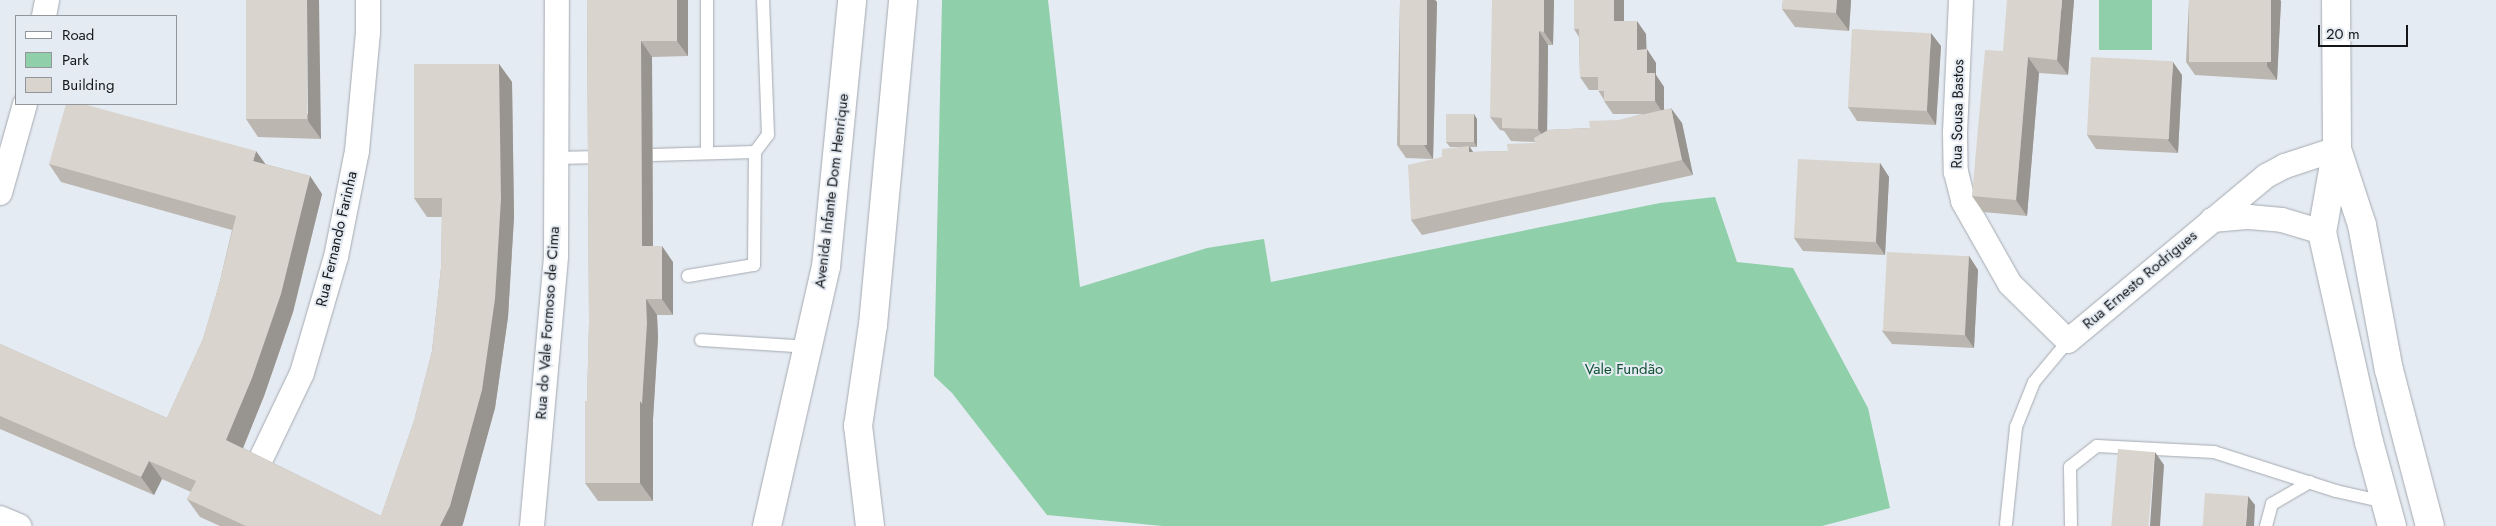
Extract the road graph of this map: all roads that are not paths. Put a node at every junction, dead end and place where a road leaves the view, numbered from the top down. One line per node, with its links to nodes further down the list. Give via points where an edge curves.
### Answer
1 (47, 0): 10 (street)
2 (368, 0): 25 (street, Rua Fernando Farinha, via 357,151 336,256 302,373)
3 (557, 0): 17 (street, Rua do Vale Formoso de Cima)
4 (707, 0): 14 (lane)
5 (764, 0): 13 (lane, via 768,135)
6 (852, 0): 24 (main road, Avenida Infante Dom Henrique, via 826,267)
7 (903, 0): 33 (main road, via 873,324 858,426)
8 (1961, 0): 23 (street, Rua Sousa Bastos, via 1955,149 1958,185 1963,201 2010,284)
9 (2336, 0): 12 (main road)
10 (44, 15)
11 (25, 105): 18 (street)
12 (2337, 149): 19 (street, Rua Ernesto Rodrigues, via 2285,166 2266,176); 20 (main road); 36 (main road, via 2362,225 2389,370)
13 (755, 152): 14 (lane); 21 (lane, via 754,265)
14 (707, 153): 15 (lane)
15 (652, 155)
16 (599, 157): 17 (lane)
17 (556, 158): 31 (street, Rua do Vale Formoso de Cima, via 556,256)
18 (0, 194)
19 (2212, 220): 20 (street, Rua Ernesto Rodrigues, via 2249,217 2282,220); 23 (street, Rua Ernesto Rodrigues)
20 (2322, 232): 27 (main road, via 2369,442)
21 (688, 276)
22 (701, 340): 24 (lane)
23 (2068, 341): 29 (lane, via 2034,382 2016,427)
24 (808, 348): 32 (main road, Avenida Infante Dom Henrique)
25 (257, 467)
26 (2310, 482): 27 (lane); 34 (lane, via 2214,452 2098,446 2070,467); 35 (lane, via 2272,504)
27 (2389, 514)
28 (0, 518): 30 (street)
29 (2006, 524)
30 (19, 526)
31 (532, 526)
32 (767, 526)
33 (870, 526)
34 (2071, 526)
35 (2266, 526)
36 (2430, 526)

